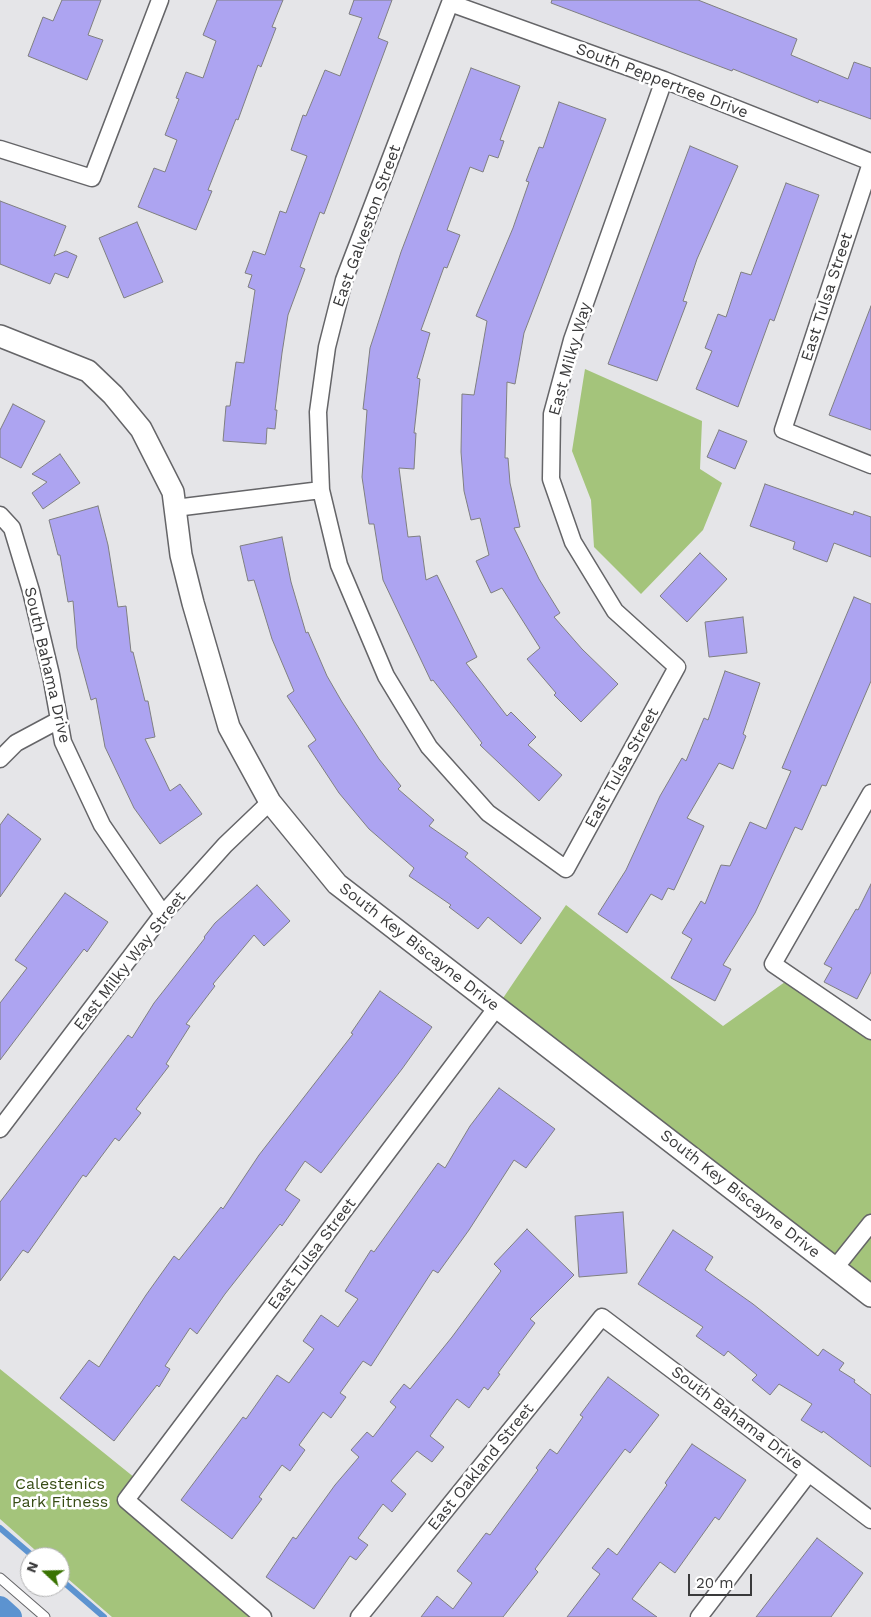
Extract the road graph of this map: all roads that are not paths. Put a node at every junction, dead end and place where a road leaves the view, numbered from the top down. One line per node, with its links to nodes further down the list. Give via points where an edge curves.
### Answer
1 (160, 0): 4 (street, via 92,178)
2 (450, 4): 3 (street, South Peppertree Drive); 8 (street, East Galveston Street, via 344,280 327,347 318,412)
3 (664, 80): 5 (street, South Peppertree Drive); 11 (street, East Milky Way, via 572,340 552,414 551,479 573,542 615,611)
4 (0, 149)
5 (871, 163): 7 (street, East Tulsa Street, via 783,430)
6 (0, 336): 9 (street, South Key Biscayne Drive, via 88,371 113,395 141,429 173,492)
7 (871, 465)
8 (321, 490): 9 (street); 16 (street, East Galveston Street, via 342,573 386,676 429,747 488,813)
9 (175, 508): 15 (street, South Key Biscayne Drive, via 181,555 229,727)
10 (0, 515): 12 (street, South Bahama Drive, via 12,528 31,590)
11 (678, 668): 16 (street, East Tulsa Street)
12 (59, 720): 13 (street, via 16,743); 17 (street, South Bahama Drive, via 63,742 102,825)
13 (0, 759)
14 (871, 793): 19 (street, via 773,964)
15 (270, 802): 17 (street, East Milky Way Street, via 225,845); 18 (street, South Key Biscayne Drive, via 337,884)
16 (566, 869)
17 (163, 914): 20 (street, East Milky Way Street)
18 (497, 1007): 22 (street, South Key Biscayne Drive); 29 (street, East Tulsa Street, via 126,1500)
19 (871, 1031)
20 (0, 1129)
21 (871, 1223): 22 (street)
22 (835, 1268): 23 (street, South Key Biscayne Drive)
23 (871, 1296)
24 (602, 1317): 25 (street, South Bahama Drive); 30 (street, East Oakland Street)
25 (809, 1473): 26 (street, South Bahama Drive); 31 (street)
26 (871, 1520)
27 (0, 1578): 28 (lane)
28 (45, 1617)
29 (263, 1617)
30 (359, 1617)
31 (699, 1617)

